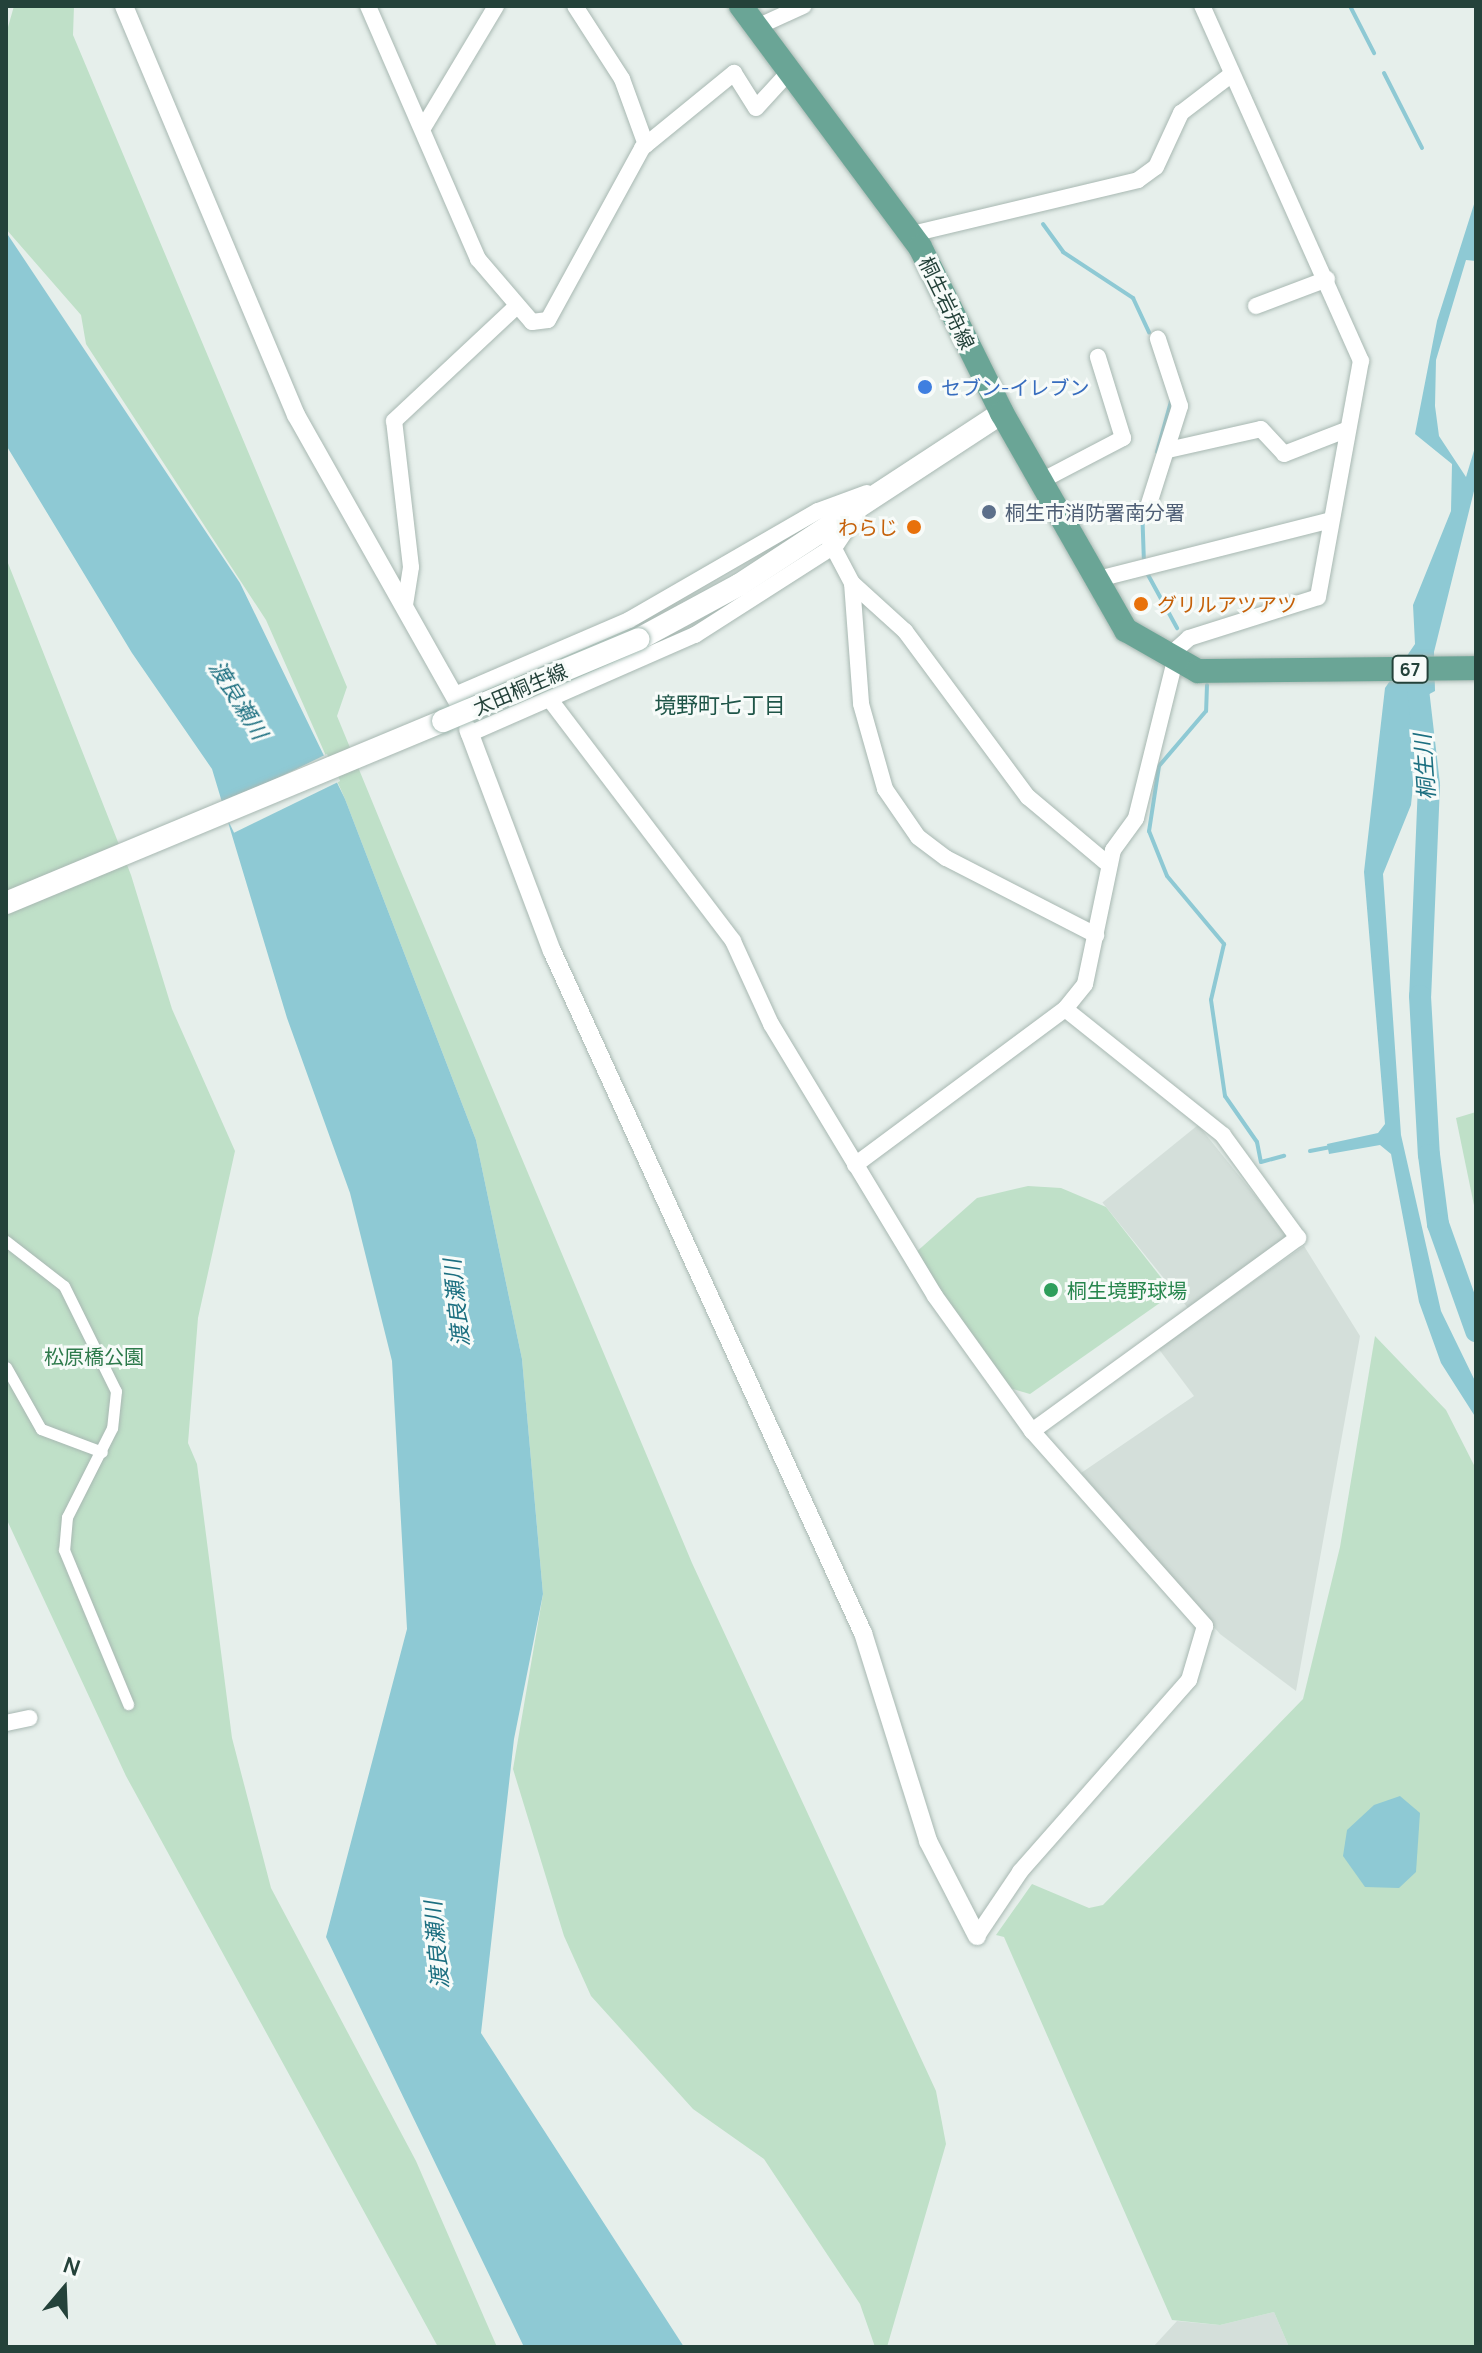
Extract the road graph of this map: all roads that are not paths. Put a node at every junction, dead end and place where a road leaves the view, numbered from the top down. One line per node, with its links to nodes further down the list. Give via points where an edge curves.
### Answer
1 (124, 6): 28 (street, via 296,415)
2 (368, 6): 11 (street)
3 (496, 6): 11 (street)
4 (575, 6): 12 (street, via 622,79)
5 (741, 6): 8 (main road, 桐生岩舟線 / 67)
6 (803, 6): 8 (street)
7 (1202, 6): 10 (street)
8 (757, 27): 9 (main road, 桐生岩舟線 / 67)
9 (790, 71): 12 (street, via 756,108 734,73); 13 (main road, 桐生岩舟線 / 67)
10 (1232, 74): 13 (street, via 1181,113 1156,167 1138,180); 14 (street)
11 (423, 128): 16 (street, via 478,259)
12 (646, 145): 16 (street, via 548,320 532,322)
13 (912, 234): 19 (main road, 桐生岩舟線 / 67)
14 (1327, 279): 15 (street); 20 (street, via 1361,361)
15 (1256, 306)
16 (516, 307): 28 (street, via 394,421 411,567)
17 (1158, 339): 21 (street, via 1179,391)
18 (1098, 357): 22 (street, via 1123,438)
19 (1002, 413): 22 (main road, 桐生岩舟線 / 67); 25 (main road, 太田桐生線, via 873,491)
20 (1346, 430): 21 (street, via 1284,454 1261,429); 24 (street)
21 (1168, 450): 23 (street)
22 (1039, 482): 26 (main road, 桐生岩舟線 / 67)
23 (1148, 507)
24 (1328, 521): 26 (street); 29 (street, via 1314,602 1189,638)
25 (824, 529): 27 (street); 31 (street); 32 (street, via 813,560 695,635); 35 (main road, 太田桐生線, bridge, via 639,639)
26 (1094, 580): 29 (main road, 桐生岩舟線 / 67, via 1126,630)
27 (852, 583): 34 (street, via 905,631 1028,797); 36 (street, via 870,756 910,825 946,858)
28 (405, 605): 31 (street)
29 (1173, 662): 30 (main road, 桐生岩舟線 / 67, via 1223,674); 34 (street, via 1136,818)
30 (1476, 668)
31 (456, 698)
32 (551, 701): 33 (street); 38 (street, via 733,941 771,1024)
33 (469, 731): 46 (street, via 552,951 863,1633 928,1841)
34 (1109, 865): 36 (street)
35 (6, 903)
36 (1096, 935): 37 (street, via 1085,984)
37 (1065, 1009): 38 (street); 41 (street, via 1223,1135 1298,1238)
38 (855, 1165): 41 (street, via 903,1249)
39 (6, 1241): 42 (street, via 64,1286 108,1363 116,1413)
40 (6, 1367): 42 (street, via 41,1429)
41 (1032, 1431): 46 (street, via 1182,1593 1205,1626 1189,1680 1020,1872)
42 (102, 1452): 43 (street, via 67,1517 64,1550)
43 (128, 1704)
44 (29, 1718): 45 (street)
45 (6, 1723)
46 (977, 1936)

